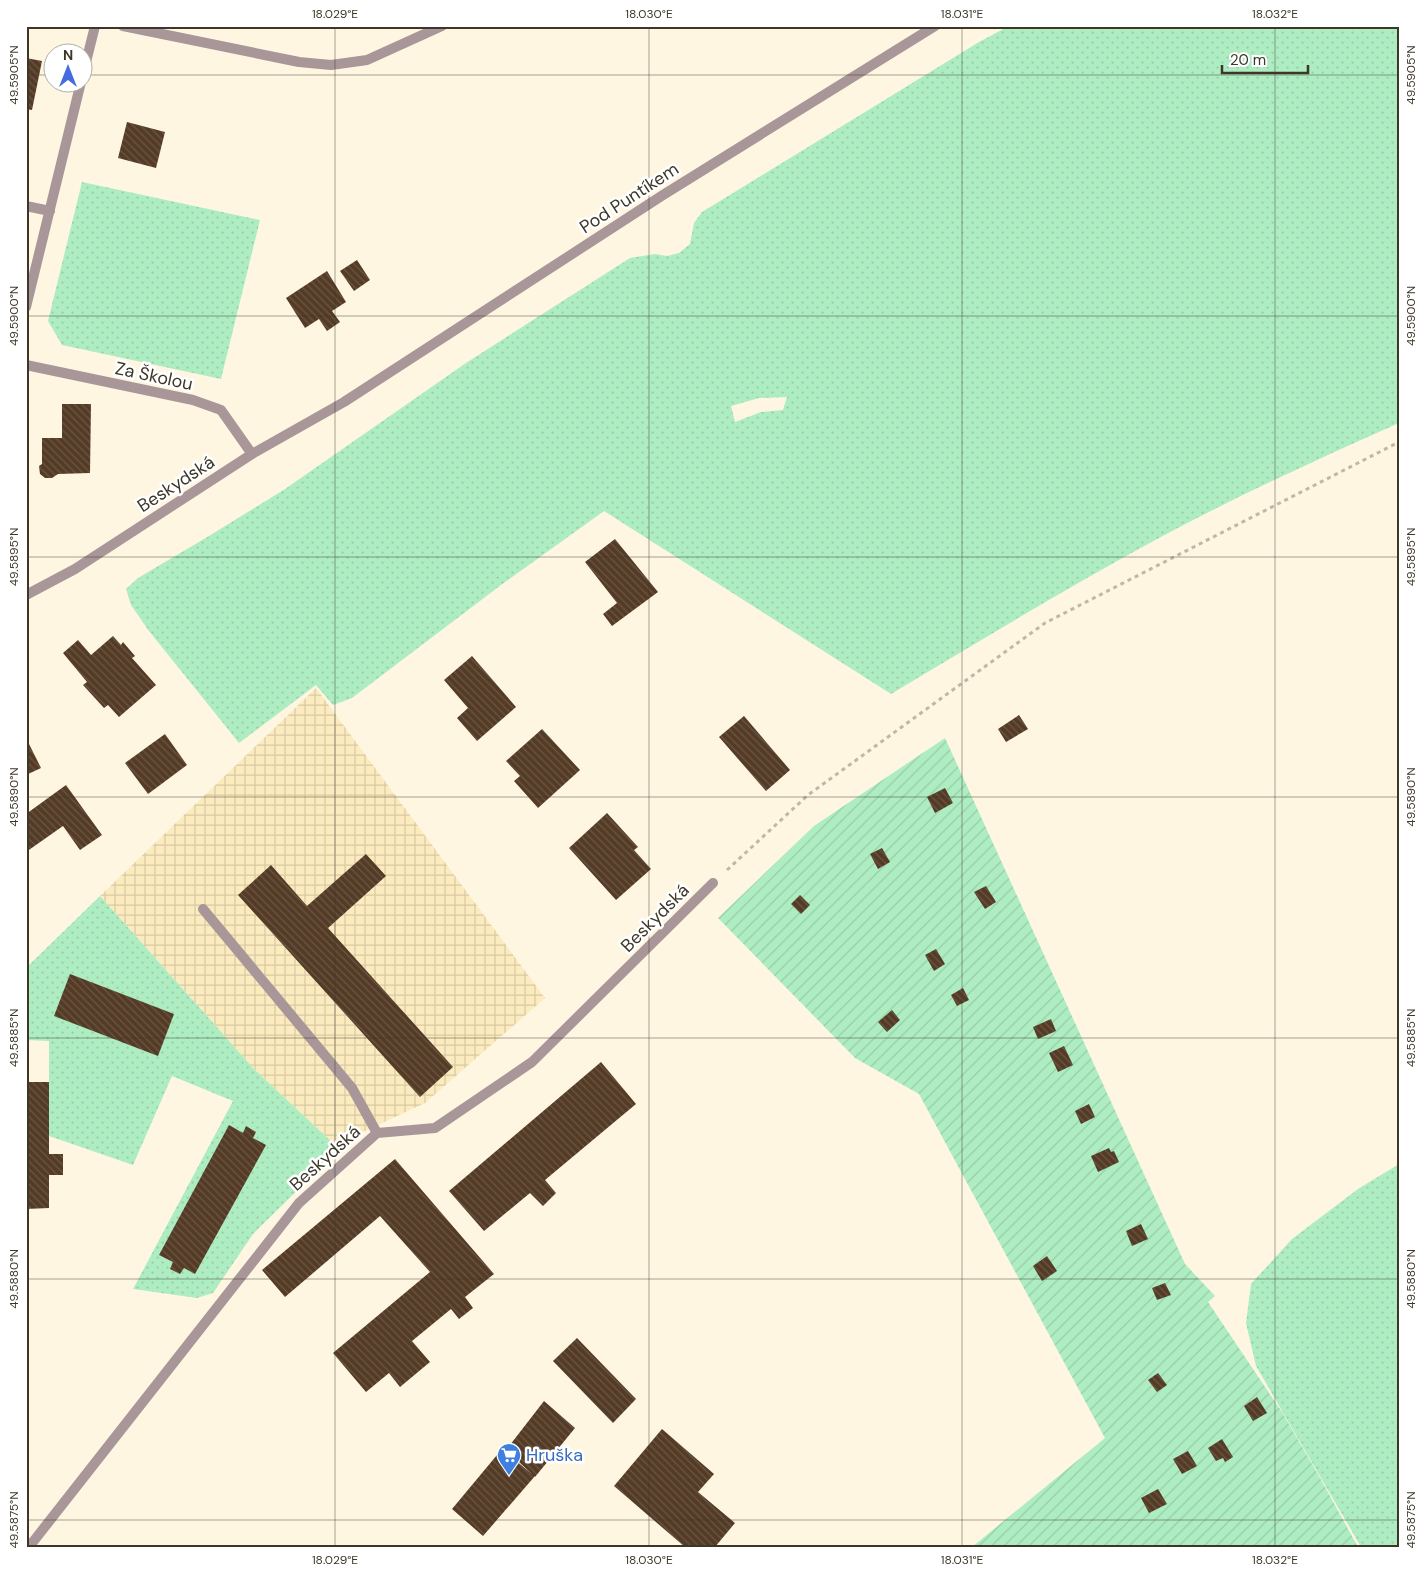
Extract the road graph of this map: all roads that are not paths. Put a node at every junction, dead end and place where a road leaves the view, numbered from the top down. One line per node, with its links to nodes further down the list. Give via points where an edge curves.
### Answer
1 (95, 26): 5 (street)
2 (123, 26): 3 (street, via 299,62 331,65 367,60)
3 (442, 26)
4 (935, 26): 11 (street, Pod Puntíkem, via 663,195)
5 (91, 42)
6 (80, 92): 8 (street)
7 (26, 206): 8 (street)
8 (50, 211): 9 (street)
9 (26, 307)
10 (26, 365): 12 (street, Za Školou, via 194,400 221,410)
11 (344, 402): 12 (street, Beskydská)
12 (252, 454): 13 (street, Beskydská, via 75,569)
13 (26, 595)
14 (713, 883): 16 (street, Beskydská, via 532,1062 435,1128)
15 (204, 909): 16 (street, via 352,1088)
16 (377, 1133): 17 (street, Beskydská, via 299,1203)
17 (29, 1547)

